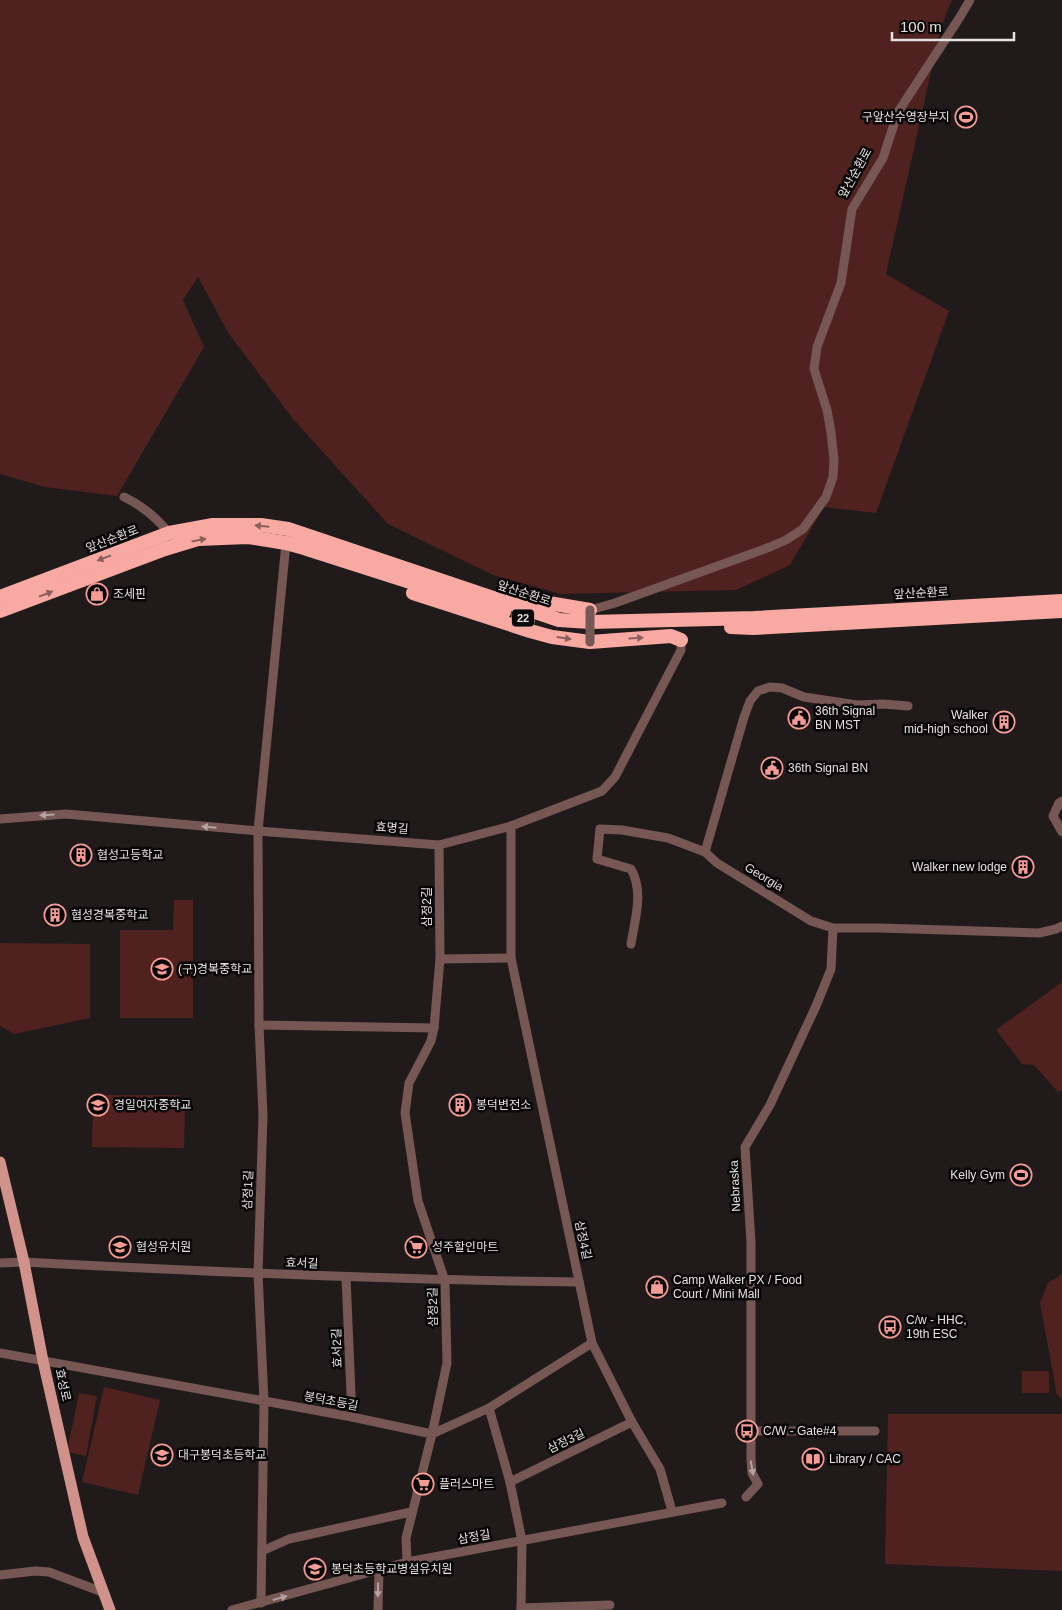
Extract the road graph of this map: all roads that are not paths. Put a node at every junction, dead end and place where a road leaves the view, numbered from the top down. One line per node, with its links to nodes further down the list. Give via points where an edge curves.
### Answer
1 (970, 0): 8 (street, 앞산순환로, via 898,112 882,158 852,209 841,283 817,347 814,369 827,410 834,460 833,477 826,497 803,529 786,540)
2 (124, 497): 3 (street, via 148,511)
3 (169, 533): 4 (highway, 앞산순환로 / 22, one-way to 3, via 288,529 261,525 213,525); 6 (highway, 앞산순환로 / 22, one-way to 6)
4 (307, 542): 5 (highway, 앞산순환로 / 22); 8 (highway, via 332,539 519,599); 11 (highway, 앞산순환로 / 22, via 557,626); 13 (highway, one-way to 13, via 359,574 552,637)
5 (286, 543): 10 (highway, 앞산순환로 / 22, one-way to 5, via 198,539 248,538); 18 (street, 삼정1길)
6 (0, 598)
7 (1062, 601): 11 (highway, 앞산순환로 / 22)
8 (590, 610): 13 (street, bridge)
9 (1062, 611): 11 (highway, 앞산순환로 / 22)
10 (0, 612)
11 (753, 623)
12 (681, 640): 13 (highway, one-way to 12, via 671,636); 17 (street, 효명길, via 681,650 615,777 602,791)
13 (590, 642)
14 (908, 706): 21 (street, via 857,705 804,697 782,688 758,691 744,717)
15 (1062, 801): 19 (street, via 1053,816)
16 (0, 818): 18 (street, 효명길, one-way to 16, via 66,814)
17 (511, 826): 20 (street, 효명길); 25 (street, 삼정4길)
18 (258, 831): 20 (street, 효명길); 27 (street, 삼정1길)
19 (1062, 832)
20 (439, 844): 26 (street, 삼정2길)
21 (705, 852): 23 (street, Georgia, via 717,863 811,921); 24 (street, Georgia, via 668,838 600,829 596,859 631,869 635,876 638,898)
22 (1062, 926): 23 (street, Georgia, via 1039,933)
23 (832, 928): 43 (street, Nebraska, via 831,969 770,1105 745,1147 751,1242)
24 (631, 944)
25 (511, 958): 26 (street); 35 (street, 삼정4길)
26 (440, 959): 28 (street, 삼정2길)
27 (259, 1025): 28 (street); 32 (street, 삼정1길, via 262,1115)
28 (434, 1028): 34 (street, 삼정2길, via 431,1041 409,1084 405,1113 418,1201)
29 (1, 1167): 30 (main road, 효성로)
30 (24, 1262): 31 (street, 효서길); 32 (street, 효서길); 38 (main road, 효성로)
31 (0, 1263)
32 (258, 1274): 33 (street, 효서길); 39 (street, 삼정1길)
33 (346, 1278): 34 (street, 효서길); 41 (street, 효서2길)
34 (445, 1281): 35 (street, 효서길); 45 (street, 삼정2길, via 447,1363)
35 (579, 1282): 36 (street, 삼정4길)
36 (592, 1344): 40 (street); 42 (street, 삼정4길)
37 (0, 1353): 38 (street, 봉덕초등길)
38 (43, 1361): 39 (street, 봉덕초등길); 56 (main road, 효성로, via 84,1537)
39 (264, 1401): 41 (street, 봉덕초등길); 52 (street, 삼정1길)
40 (489, 1408): 45 (street); 46 (street)
41 (352, 1417): 45 (street, 봉덕초등길)
42 (632, 1422): 46 (street, 삼정3길); 49 (street, 삼정4길, via 660,1469)
43 (751, 1431): 44 (street); 47 (street, Nebraska, one-way to 47, via 752,1473 758,1484)
44 (875, 1432)
45 (432, 1434): 50 (street, 삼정2길)
46 (510, 1482): 51 (street)
47 (746, 1497)
48 (722, 1503): 49 (street, 삼정길)
49 (672, 1511): 51 (street, 삼정길)
50 (411, 1512): 52 (street, via 289,1539); 53 (street, 삼정2길, via 406,1538)
51 (522, 1541): 53 (street, 삼정길); 59 (street)
52 (262, 1550): 57 (street, 삼정1길)
53 (407, 1562): 54 (street, 삼정길)
54 (379, 1570): 57 (street, 삼정길, one-way to 54); 62 (street, one-way to 62)
55 (0, 1575): 56 (street, via 49,1572)
56 (105, 1593): 60 (main road, 효성로)
57 (261, 1603): 61 (street, 삼정길)
58 (610, 1606): 59 (street)
59 (521, 1609)
60 (110, 1610)
61 (232, 1610)
62 (378, 1610)

